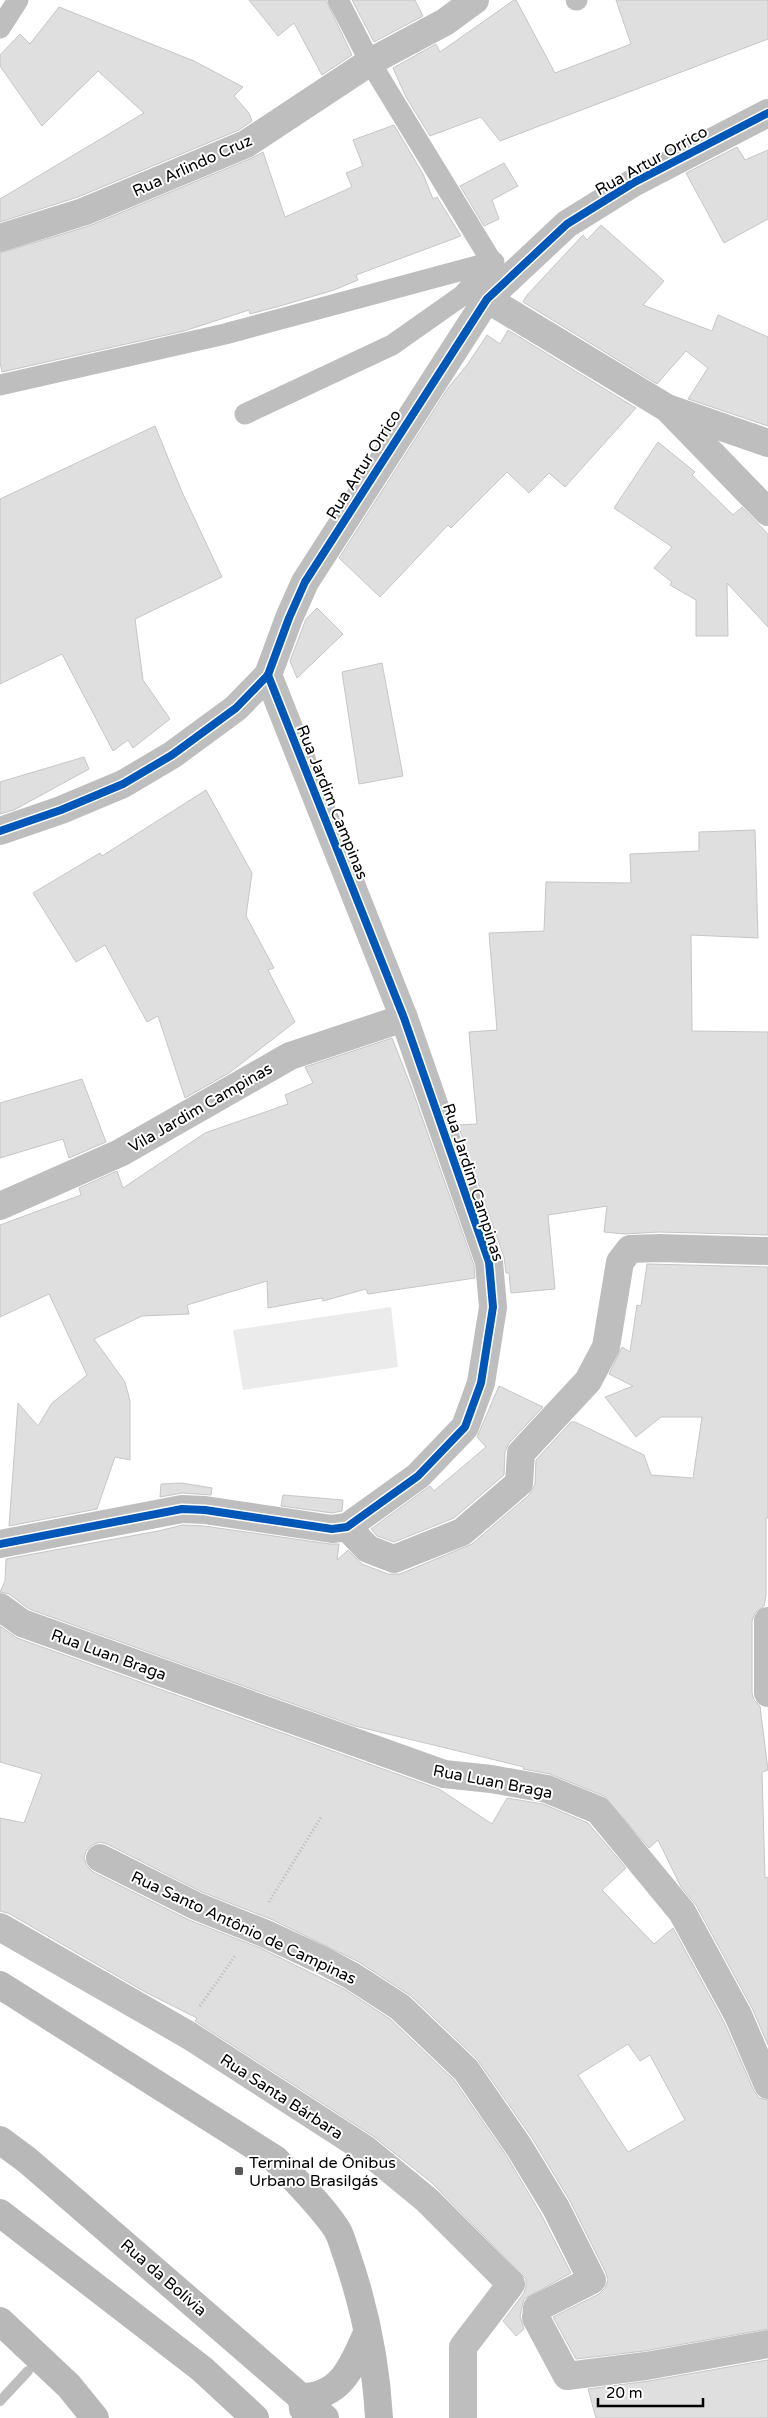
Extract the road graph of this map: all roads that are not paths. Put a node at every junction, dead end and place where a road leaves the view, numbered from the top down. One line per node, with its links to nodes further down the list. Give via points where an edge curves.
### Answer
1 (18, 0): 4 (lane)
2 (338, 0): 5 (lane)
3 (475, 0): 5 (street, Rua Arlindo Cruz, via 446,22)
4 (0, 28)
5 (370, 62): 7 (street, Rua Arlindo Cruz, via 246,144 83,212); 8 (lane)
6 (768, 113): 9 (street, Rua Artur Orrico, via 633,183 567,224)
7 (0, 238)
8 (492, 262): 9 (lane); 11 (lane, via 225,334); 13 (lane, via 463,295 392,345)
9 (527, 262): 10 (street, Rua Artur Orrico)
10 (487, 299): 12 (street); 16 (street, Rua Artur Orrico, via 305,582)
11 (0, 386)
12 (667, 408): 14 (street); 15 (street)
13 (245, 414)
14 (768, 443)
15 (768, 512)
16 (268, 675): 17 (street, Rua Artur Orrico, via 236,708 172,755 123,784); 18 (street, Rua Jardim Campinas)
17 (0, 831)
18 (404, 1018): 19 (street, Vila Jardim Campinas, via 290,1056 120,1153); 21 (street, Rua Jardim Campinas, via 489,1262 493,1307 481,1383 465,1427 418,1476)
19 (0, 1206)
20 (768, 1251): 21 (street, via 630,1249 620,1262 606,1347 588,1381 521,1453 519,1483 462,1532 394,1559 368,1549)
21 (346, 1527): 22 (street, via 332,1529 182,1509)
22 (0, 1544)
23 (0, 1607): 29 (street, Rua Luan Braga, via 22,1623 444,1774 547,1789 598,1810 682,1912 738,2016)
24 (768, 1621): 25 (street)
25 (768, 1693)
26 (100, 1858): 34 (street, Rua Santo Antônio de Campinas, via 196,1906 352,1976 400,2007 466,2070 556,2208 592,2280 537,2308 536,2318 567,2376 646,2366)
27 (0, 1927): 40 (street, Rua Santa Bárbara, via 190,2036 365,2149 427,2200 511,2284 463,2347)
28 (0, 1985): 33 (main road, via 275,2159 306,2190 337,2229 354,2276)
29 (768, 2085)
30 (0, 2140): 35 (main road, Rua da Bolívia, via 27,2160)
31 (0, 2214): 37 (main road, via 202,2369)
32 (0, 2321): 36 (main road, via 70,2386)
33 (367, 2333): 35 (main road, via 342,2380); 39 (main road)
34 (768, 2344)
35 (303, 2408): 38 (main road, Rua da Bolívia)
36 (95, 2418)
37 (255, 2418)
38 (324, 2418)
39 (379, 2418)
40 (463, 2418)

